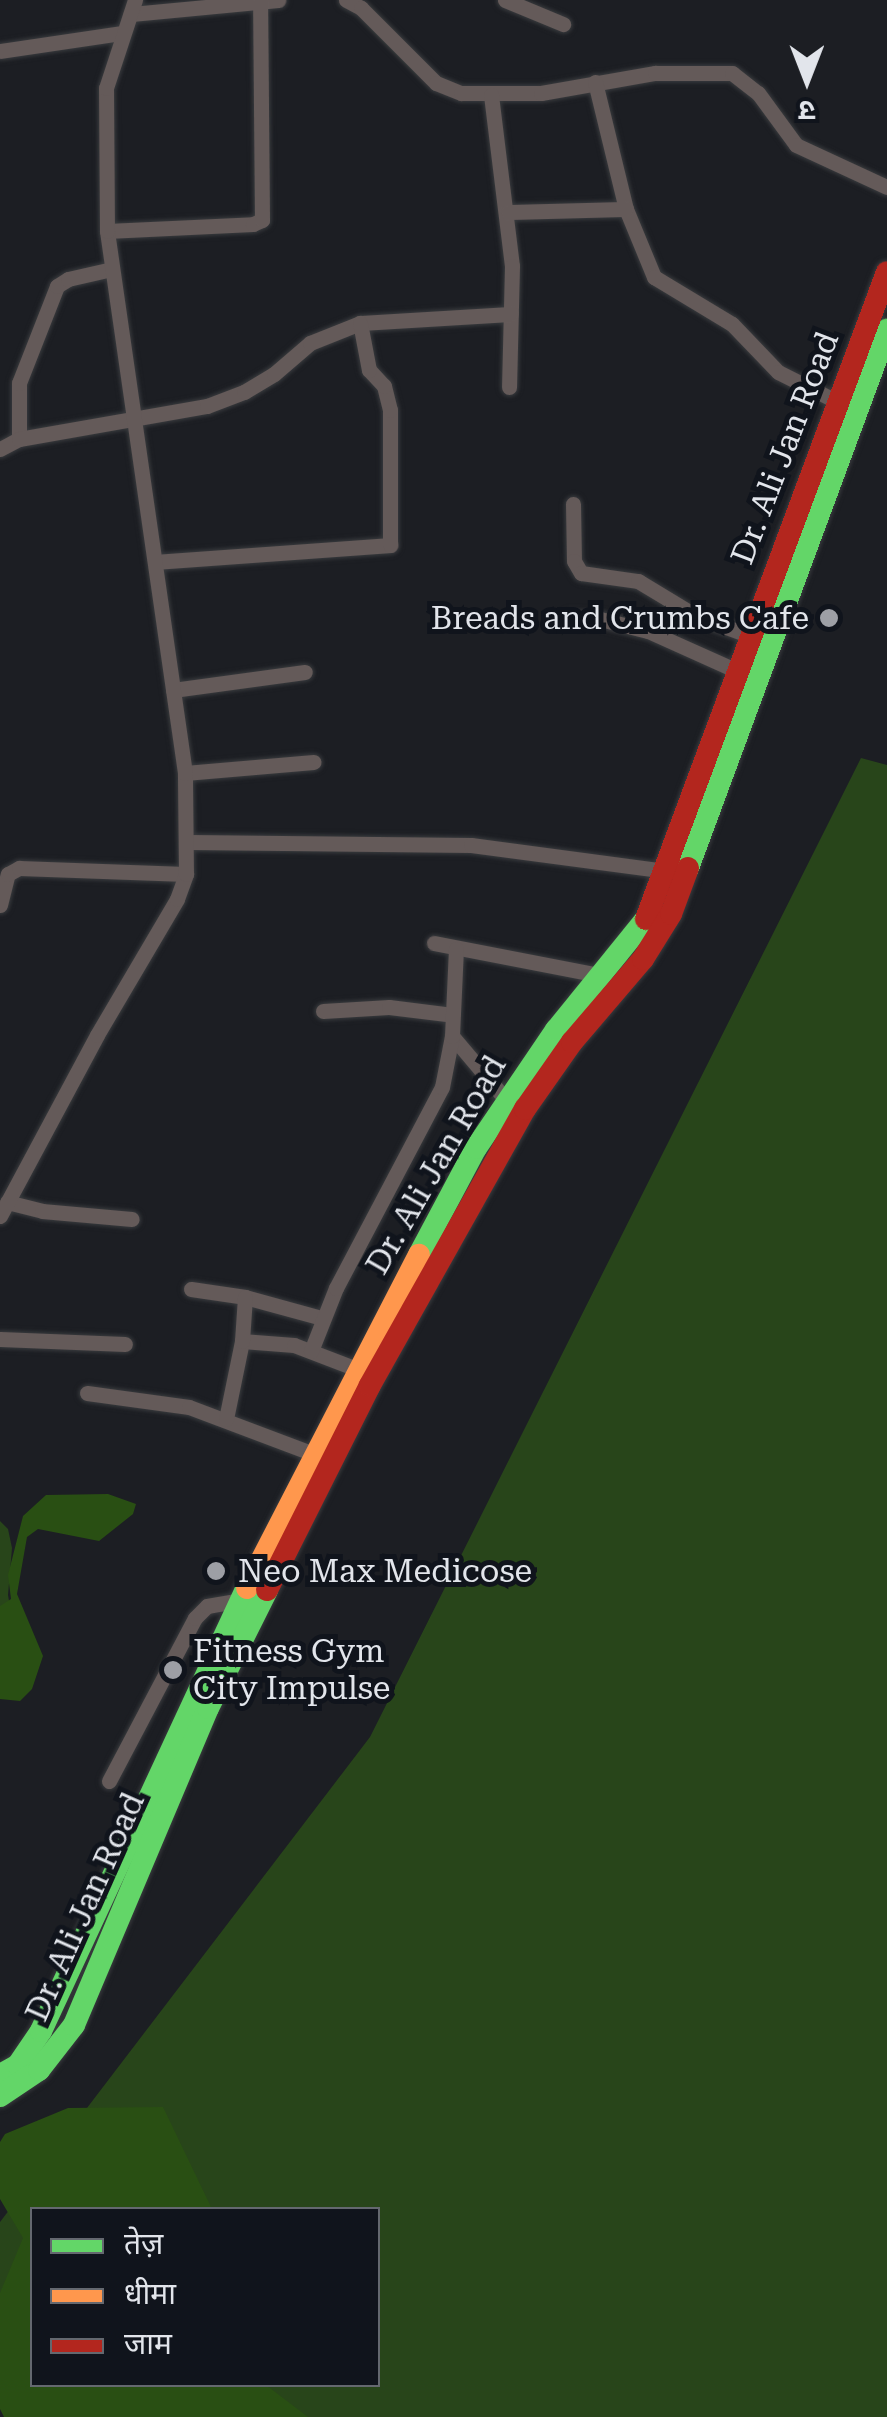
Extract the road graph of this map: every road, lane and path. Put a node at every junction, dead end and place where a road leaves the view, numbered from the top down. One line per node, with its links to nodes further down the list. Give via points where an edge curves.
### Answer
1 (278, 0): 3 (street)
2 (505, 0): 5 (street)
3 (260, 1): 6 (street); 15 (street, via 262,220)
4 (356, 1): 11 (street, via 436,82)
5 (532, 4): 7 (street)
6 (133, 7): 8 (street)
7 (564, 24)
8 (122, 33): 9 (street); 15 (street, via 106,88)
9 (0, 51)
10 (595, 82): 11 (street); 12 (street, via 655,73 732,74 758,93 796,145); 13 (street)
11 (490, 95): 14 (street)
12 (887, 187)
13 (626, 210): 14 (street); 22 (street, via 654,277 732,324 778,372)
14 (508, 212): 18 (street)
15 (107, 231): 16 (street)
16 (112, 269): 23 (street); 24 (street, via 57,286 20,383)
17 (887, 272): 22 (main road, Dr. Ali Jan Road)
18 (511, 314): 19 (street); 21 (street)
19 (360, 323): 23 (street, via 310,343 244,392); 27 (street, via 368,370 384,386 390,410 390,544)
20 (887, 330): 22 (main road, Dr. Ali Jan Road)
21 (509, 388)
22 (847, 406): 29 (main road, Dr. Ali Jan Road); 62 (main road, Dr. Ali Jan Road, via 671,914 524,1109 370,1385 208,1708 74,2026 40,2070)
23 (131, 421): 24 (street); 27 (street)
24 (19, 439): 25 (street)
25 (0, 448)
26 (572, 504): 29 (street, via 574,561 581,572 638,581 696,616)
27 (155, 562): 32 (street)
28 (569, 618): 30 (street, via 638,628)
29 (748, 635): 30 (main road, Dr. Ali Jan Road)
30 (735, 670): 36 (main road, Dr. Ali Jan Road)
31 (305, 672): 32 (street)
32 (174, 690): 34 (street)
33 (314, 762): 34 (street)
34 (185, 773): 35 (street)
35 (189, 842): 36 (street, via 470,845); 37 (street)
36 (664, 871): 41 (main road, Dr. Ali Jan Road, via 644,924)
37 (186, 874): 38 (street, via 19,868 8,874); 46 (street)
38 (0, 905)
39 (434, 943): 40 (street)
40 (456, 949): 41 (street); 43 (street)
41 (604, 976): 45 (main road, Dr. Ali Jan Road)
42 (323, 1011): 43 (street, via 389,1007)
43 (454, 1014): 44 (street)
44 (452, 1036): 45 (street); 50 (street, via 437,1100)
45 (506, 1101): 55 (main road, Dr. Ali Jan Road)
46 (4, 1208): 47 (street)
47 (132, 1219)
48 (191, 1289): 49 (street)
49 (245, 1297): 50 (street); 52 (street)
50 (322, 1318): 54 (street)
51 (0, 1339): 53 (street)
52 (242, 1341): 54 (street); 57 (street)
53 (125, 1344)
54 (311, 1350): 55 (street)
55 (358, 1370): 58 (main road, Dr. Ali Jan Road)
56 (87, 1393): 57 (street, via 161,1401)
57 (226, 1419): 58 (street)
58 (314, 1454): 59 (main road, Dr. Ali Jan Road)
59 (240, 1600): 60 (street, via 207,1606 195,1618); 61 (main road, Dr. Ali Jan Road, via 41,2031 18,2065)
60 (109, 1780)
61 (0, 2075)
62 (0, 2096)

